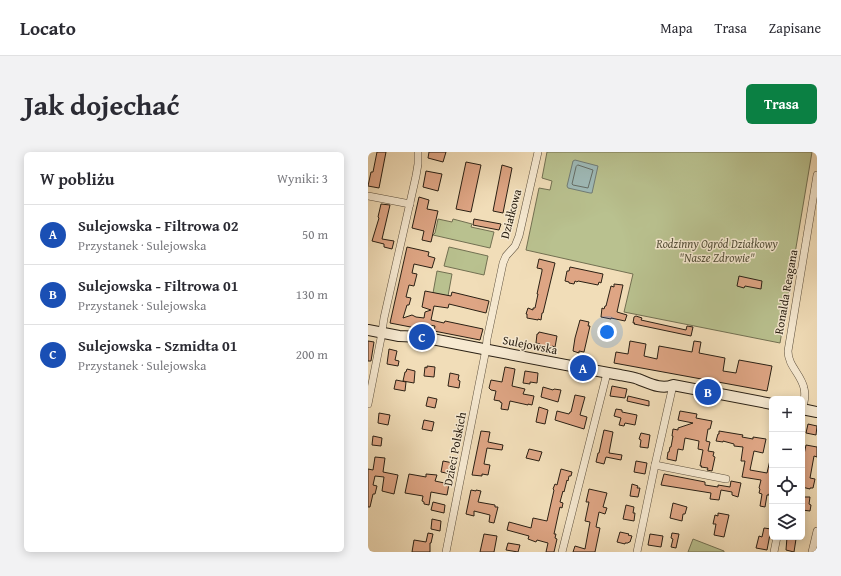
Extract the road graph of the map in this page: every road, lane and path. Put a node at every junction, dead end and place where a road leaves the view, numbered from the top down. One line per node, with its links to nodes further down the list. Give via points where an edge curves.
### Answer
1 (418, 152): 5 (street, via 418,168)
2 (538, 152): 9 (street, Działkowa, via 519,236 503,263)
3 (817, 175): 12 (street, Ronalda Reagana, via 788,351 790,363 804,386)
4 (368, 196): 5 (street)
5 (410, 204): 8 (street)
6 (368, 324): 8 (main road, Sulejowska)
7 (368, 330): 8 (main road, Sulejowska)
8 (382, 330): 9 (main road, Sulejowska, via 399,336); 14 (street)
9 (486, 349): 10 (main road, Sulejowska); 21 (street, Dzieci Polskich)
10 (607, 373): 11 (main road, Sulejowska, via 670,381); 22 (street)
11 (673, 385): 13 (main road, Sulejowska); 17 (street)
12 (805, 396)
13 (769, 403)
14 (368, 404)
15 (805, 410): 16 (main road)
16 (817, 412)
17 (655, 465): 18 (street); 23 (street)
18 (726, 478)
19 (817, 531): 25 (street)
20 (776, 540): 24 (street)
21 (446, 552)
22 (562, 552)
23 (637, 552)
24 (774, 552)
25 (812, 552)

